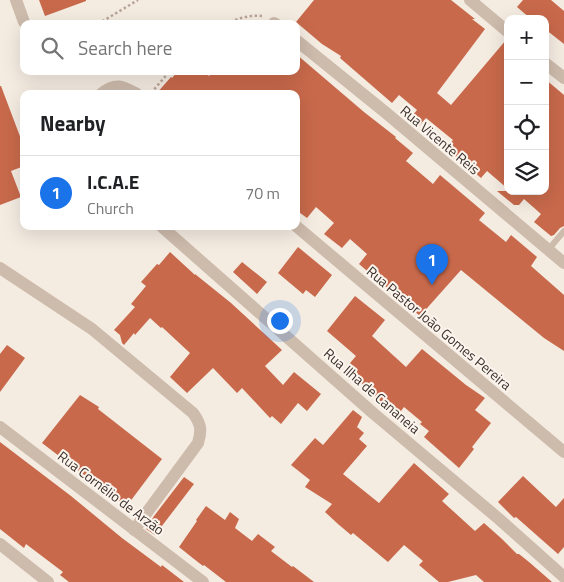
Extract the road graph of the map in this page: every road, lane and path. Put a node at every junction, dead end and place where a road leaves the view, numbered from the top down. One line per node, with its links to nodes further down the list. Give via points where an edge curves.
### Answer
1 (16, 0): 4 (street)
2 (138, 0): 5 (path)
3 (470, 0): 8 (street)
4 (23, 20)
5 (105, 20)
6 (236, 20): 7 (path, via 254,16)
7 (270, 20)
8 (504, 29)
9 (300, 43): 19 (street, Rua Vicente Reis)
10 (549, 66): 12 (street)
11 (167, 75): 15 (path)
12 (564, 78)
13 (106, 90): 14 (street, via 116,85)
14 (130, 90)
15 (153, 90)
16 (300, 229): 23 (street, Rua Pastor João Gomes Pereira)
17 (166, 230): 26 (street, Rua Ilha de Cananeia)
18 (564, 231): 19 (lane)
19 (548, 250): 20 (street, Rua Vicente Reis)
20 (564, 263)
21 (0, 268): 24 (street, via 92,329 198,420 201,431 198,443)
22 (0, 427): 24 (street, Rua Cornélio de Arzão)
23 (564, 452)
24 (134, 530): 28 (street, Rua Cornélio de Arzão)
25 (0, 544): 27 (street)
26 (564, 577)
27 (48, 582)
28 (203, 582)

